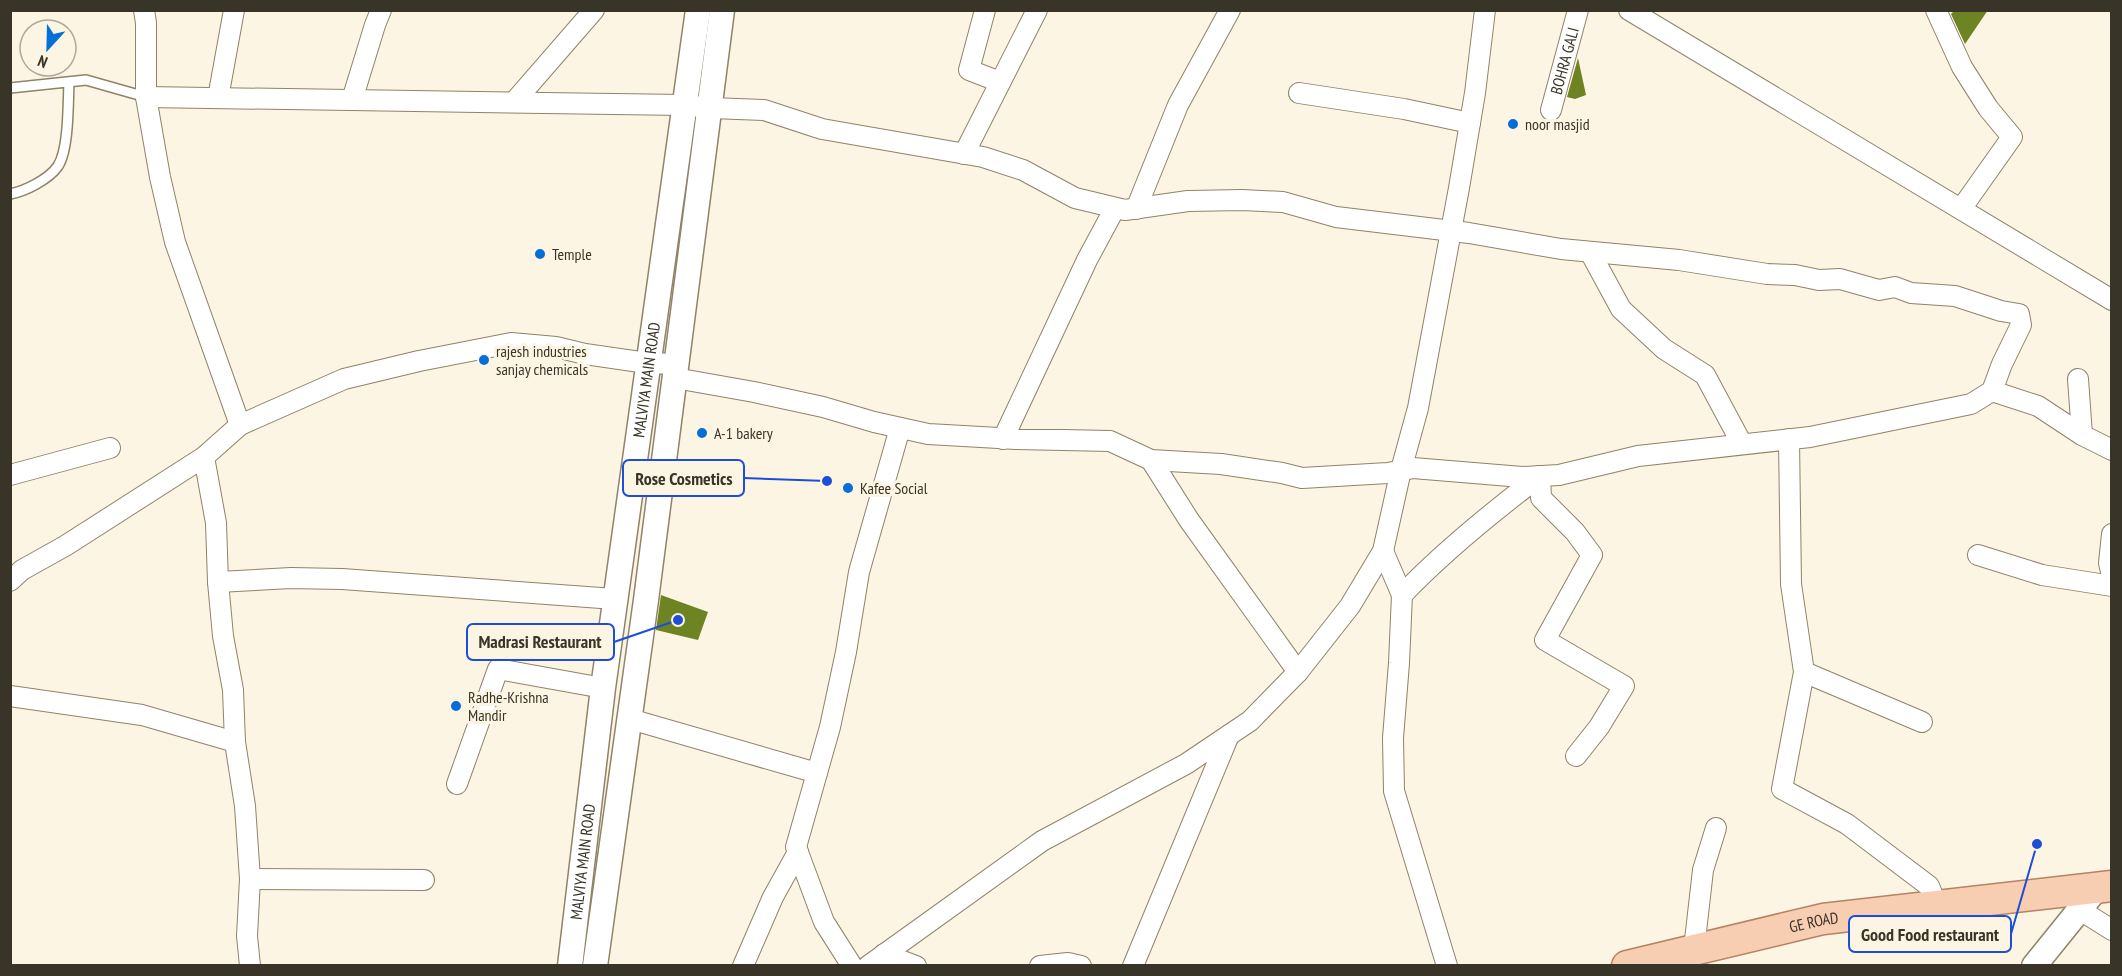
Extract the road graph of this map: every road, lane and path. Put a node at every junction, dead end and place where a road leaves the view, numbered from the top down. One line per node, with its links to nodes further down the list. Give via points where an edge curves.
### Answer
1 (144, 10): 18 (street)
2 (234, 10): 19 (street)
3 (381, 10): 20 (street)
4 (594, 10): 21 (street)
5 (698, 10): 22 (street, MALVIYA MAIN ROAD)
6 (722, 10): 23 (street, MALVIYA MAIN ROAD)
7 (985, 10): 15 (street, via 969,70)
8 (1037, 10): 15 (street)
9 (1230, 10): 29 (street, via 1178,105)
10 (1485, 10): 25 (street)
11 (1578, 10): 24 (street, BOHRA GALI)
12 (1629, 10): 30 (street)
13 (1943, 13): 30 (street, via 1962,67 2012,137)
14 (69, 82): 16 (lane); 18 (lane, via 86,80); 27 (lane, via 64,147 58,166 26,190)
15 (1000, 82): 26 (street)
16 (10, 88)
17 (1299, 93): 25 (street)
18 (146, 97): 19 (street); 38 (street, via 175,242)
19 (218, 98): 20 (street)
20 (352, 100): 21 (street)
21 (514, 102): 22 (street)
22 (684, 105): 23 (street); 34 (street, MALVIYA MAIN ROAD)
23 (711, 108): 26 (street, via 764,110 822,129); 35 (street, MALVIYA MAIN ROAD)
24 (1551, 110)
25 (1470, 123): 31 (street)
26 (964, 153): 28 (street, via 1023,170 1075,198)
27 (10, 194)
28 (1115, 207): 29 (street); 41 (street)
29 (1136, 208): 31 (street, via 1188,201 1282,202 1336,217)
30 (1961, 209): 33 (street)
31 (1451, 231): 32 (street); 48 (street, via 1418,408)
32 (1590, 252): 37 (street, via 1840,279 1879,290 1895,287 1911,293 1954,296 2019,314 2021,325); 43 (street, via 1621,309 1664,349 1705,375)
33 (2112, 300)
34 (647, 363): 35 (street); 38 (street, via 511,343 344,379); 59 (street, MALVIYA MAIN ROAD)
35 (675, 371): 39 (street); 64 (street, MALVIYA MAIN ROAD)
36 (2078, 379): 40 (street)
37 (1992, 391): 40 (street, via 2038,406); 42 (street, via 1971,404)
38 (240, 425): 46 (street)
39 (900, 428): 41 (street); 69 (street, via 859,572 844,663)
40 (2082, 435): 45 (street)
41 (1003, 439): 47 (street, via 1110,441)
42 (1789, 439): 43 (street); 61 (street, via 1791,585)
43 (1742, 444): 50 (street, via 1638,456)
44 (110, 448): 49 (street)
45 (2112, 450)
46 (204, 457): 55 (street); 56 (street, via 216,523)
47 (1151, 460): 48 (street, via 1221,464 1302,478); 60 (street)
48 (1401, 470): 50 (street); 52 (street)
49 (10, 474)
50 (1540, 476): 58 (street, via 1474,526); 68 (street, via 1540,498 1592,555 1545,640 1624,686)
51 (2112, 534): 54 (street)
52 (1383, 551): 58 (street); 60 (street, via 1350,606)
53 (1978, 555): 57 (street, via 2043,575)
54 (2112, 576)
55 (10, 581)
56 (218, 582): 59 (street, via 342,579); 67 (street)
57 (2112, 586)
58 (1402, 595): 89 (street, via 1393,738 1394,791)
59 (615, 599): 62 (street, MALVIYA MAIN ROAD)
60 (1298, 672): 66 (street, via 1250,721)
61 (1804, 672): 65 (street); 76 (street, via 1782,789 1847,824 1929,886)
62 (603, 688): 70 (street, via 498,669); 81 (street, MALVIYA MAIN ROAD)
63 (10, 696): 67 (street, via 142,715)
64 (630, 719): 69 (street); 82 (street, MALVIYA MAIN ROAD)
65 (1923, 722)
66 (1229, 735): 79 (street, via 1186,764 1042,840); 88 (street)
67 (236, 742): 73 (street)
68 (1576, 756)
69 (817, 773): 72 (street, via 796,847)
70 (457, 784)
71 (1716, 828): 78 (street, via 1702,870)
72 (798, 852): 83 (street); 84 (street, via 824,922)
73 (250, 879): 74 (street); 80 (street)
74 (424, 880)
75 (2097, 898): 76 (main road, GE ROAD); 77 (street); 78 (main road, via 1820,934); 91 (street)
76 (1937, 906): 78 (main road, GE ROAD, via 1823,919)
77 (2112, 930)
78 (1691, 958): 90 (main road, GE ROAD)
79 (876, 960): 85 (street)
80 (250, 966)
81 (570, 966)
82 (596, 966)
83 (743, 966)
84 (852, 966)
85 (915, 966)
86 (1040, 966): 87 (street)
87 (1081, 966)
88 (1133, 966)
89 (1447, 966)
90 (1627, 966)
91 (2034, 966)

